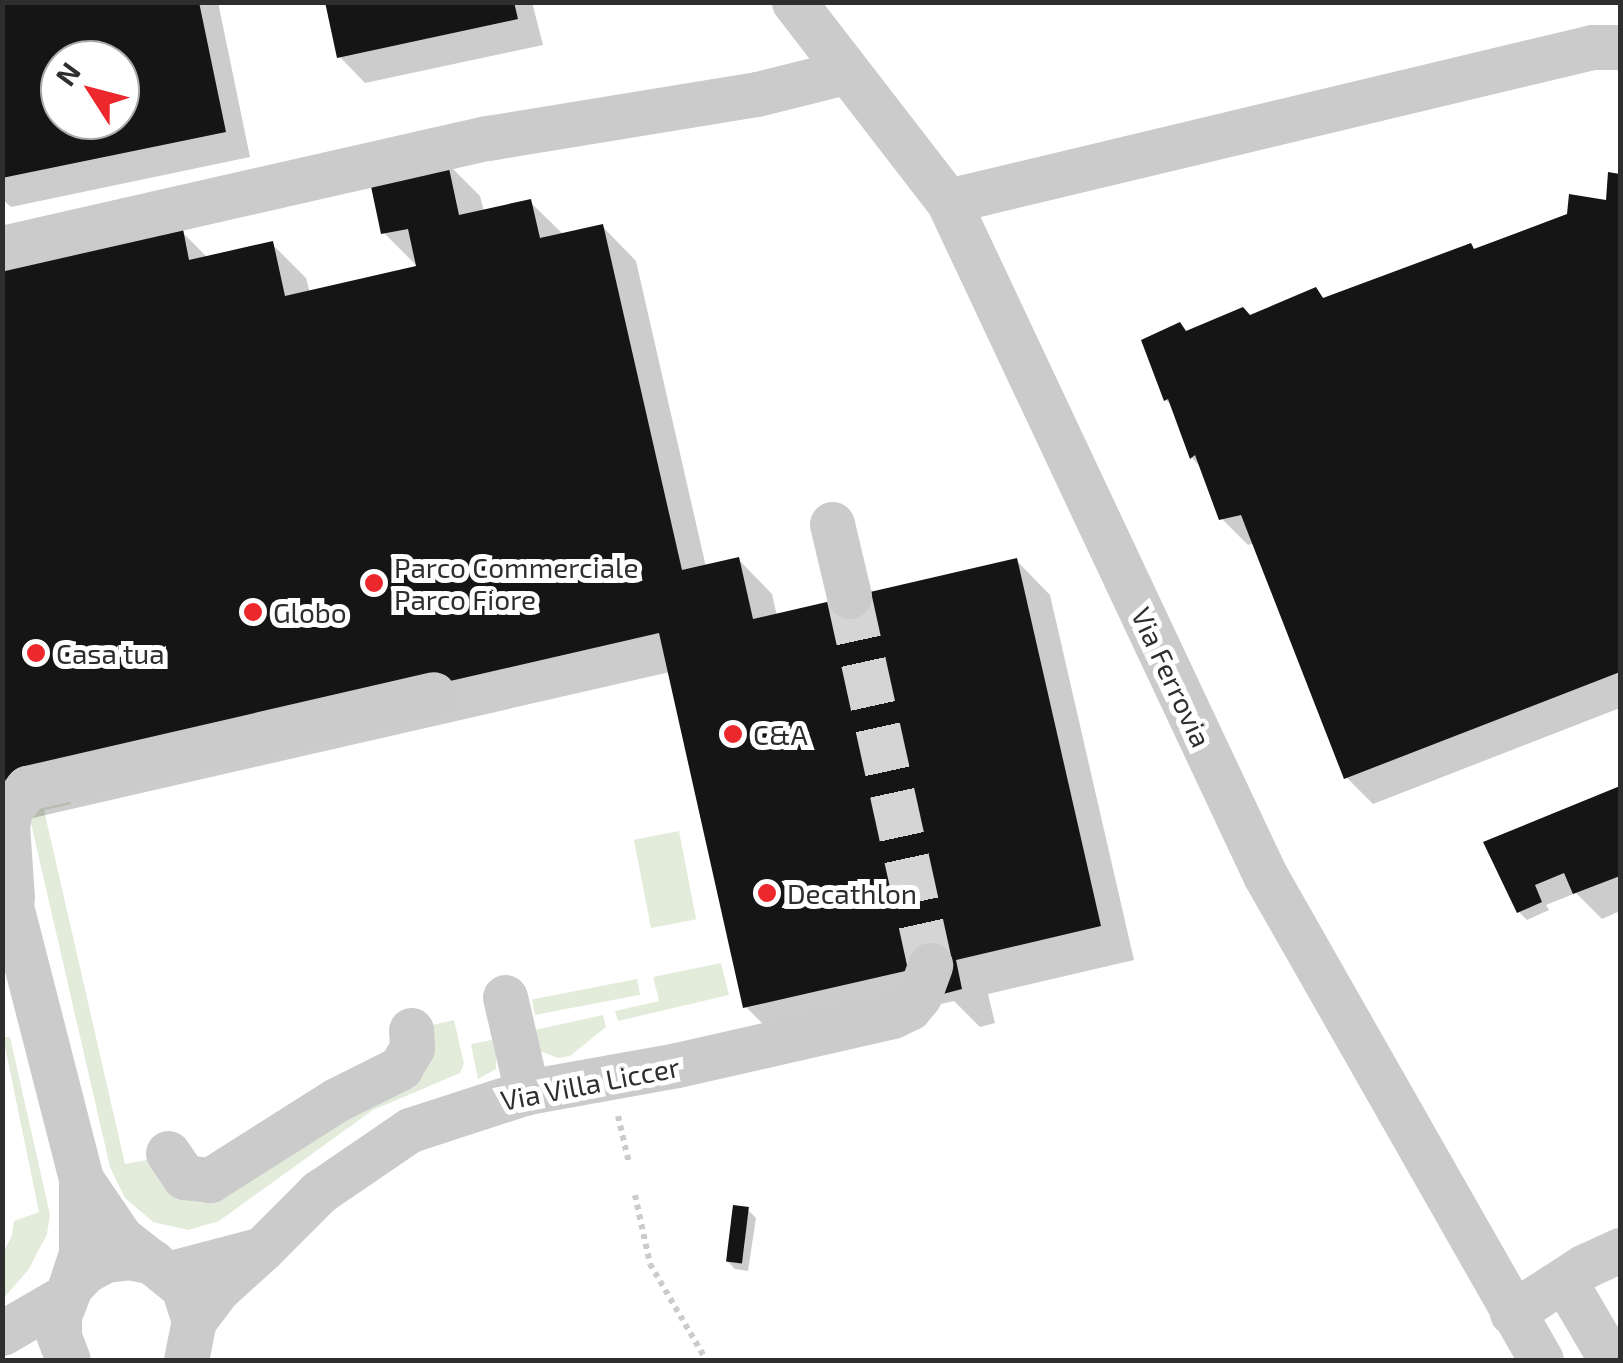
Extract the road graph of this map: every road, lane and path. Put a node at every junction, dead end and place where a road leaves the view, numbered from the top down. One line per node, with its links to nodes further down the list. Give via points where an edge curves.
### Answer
1 (794, 2): 3 (street, Via Ferrovia)
2 (1620, 47): 4 (street, via 1592,47)
3 (846, 72): 4 (street, Via Ferrovia); 5 (street, via 756,94 488,138)
4 (948, 201): 25 (street, Via Ferrovia, via 1265,875)
5 (2, 248)
6 (832, 524): 7 (street)
7 (849, 596)
8 (433, 694): 9 (street, via 27,788 7,825)
9 (8, 885): 12 (street)
10 (930, 965): 14 (street, Via Villa Liccer, via 919,996 892,1016)
11 (505, 997): 14 (street)
12 (23, 1012): 18 (street)
13 (411, 1030): 16 (street, via 412,1048 400,1068 210,1180 184,1178)
14 (528, 1092): 20 (street, Via Villa Liccer, via 459,1111 384,1145 318,1192)
15 (615, 1105): 17 (path)
16 (168, 1153)
17 (629, 1163)
18 (81, 1179): 22 (street, via 122,1238); 24 (street, via 80,1254)
19 (634, 1195): 29 (path, via 650,1264)
20 (262, 1249): 22 (street); 27 (street, Via Villa Liccer, via 217,1290)
21 (1620, 1250): 23 (street)
22 (161, 1268): 24 (street, via 129,1257 106,1260); 27 (street, Via Villa Liccer, via 183,1287)
23 (1564, 1280): 25 (street); 31 (street)
24 (67, 1292): 26 (street); 28 (street, via 59,1336)
25 (1512, 1313): 30 (street, Via Ferrovia)
26 (2, 1333)
27 (191, 1346)
28 (68, 1360)
29 (706, 1360)
30 (1540, 1360)
31 (1611, 1360)

